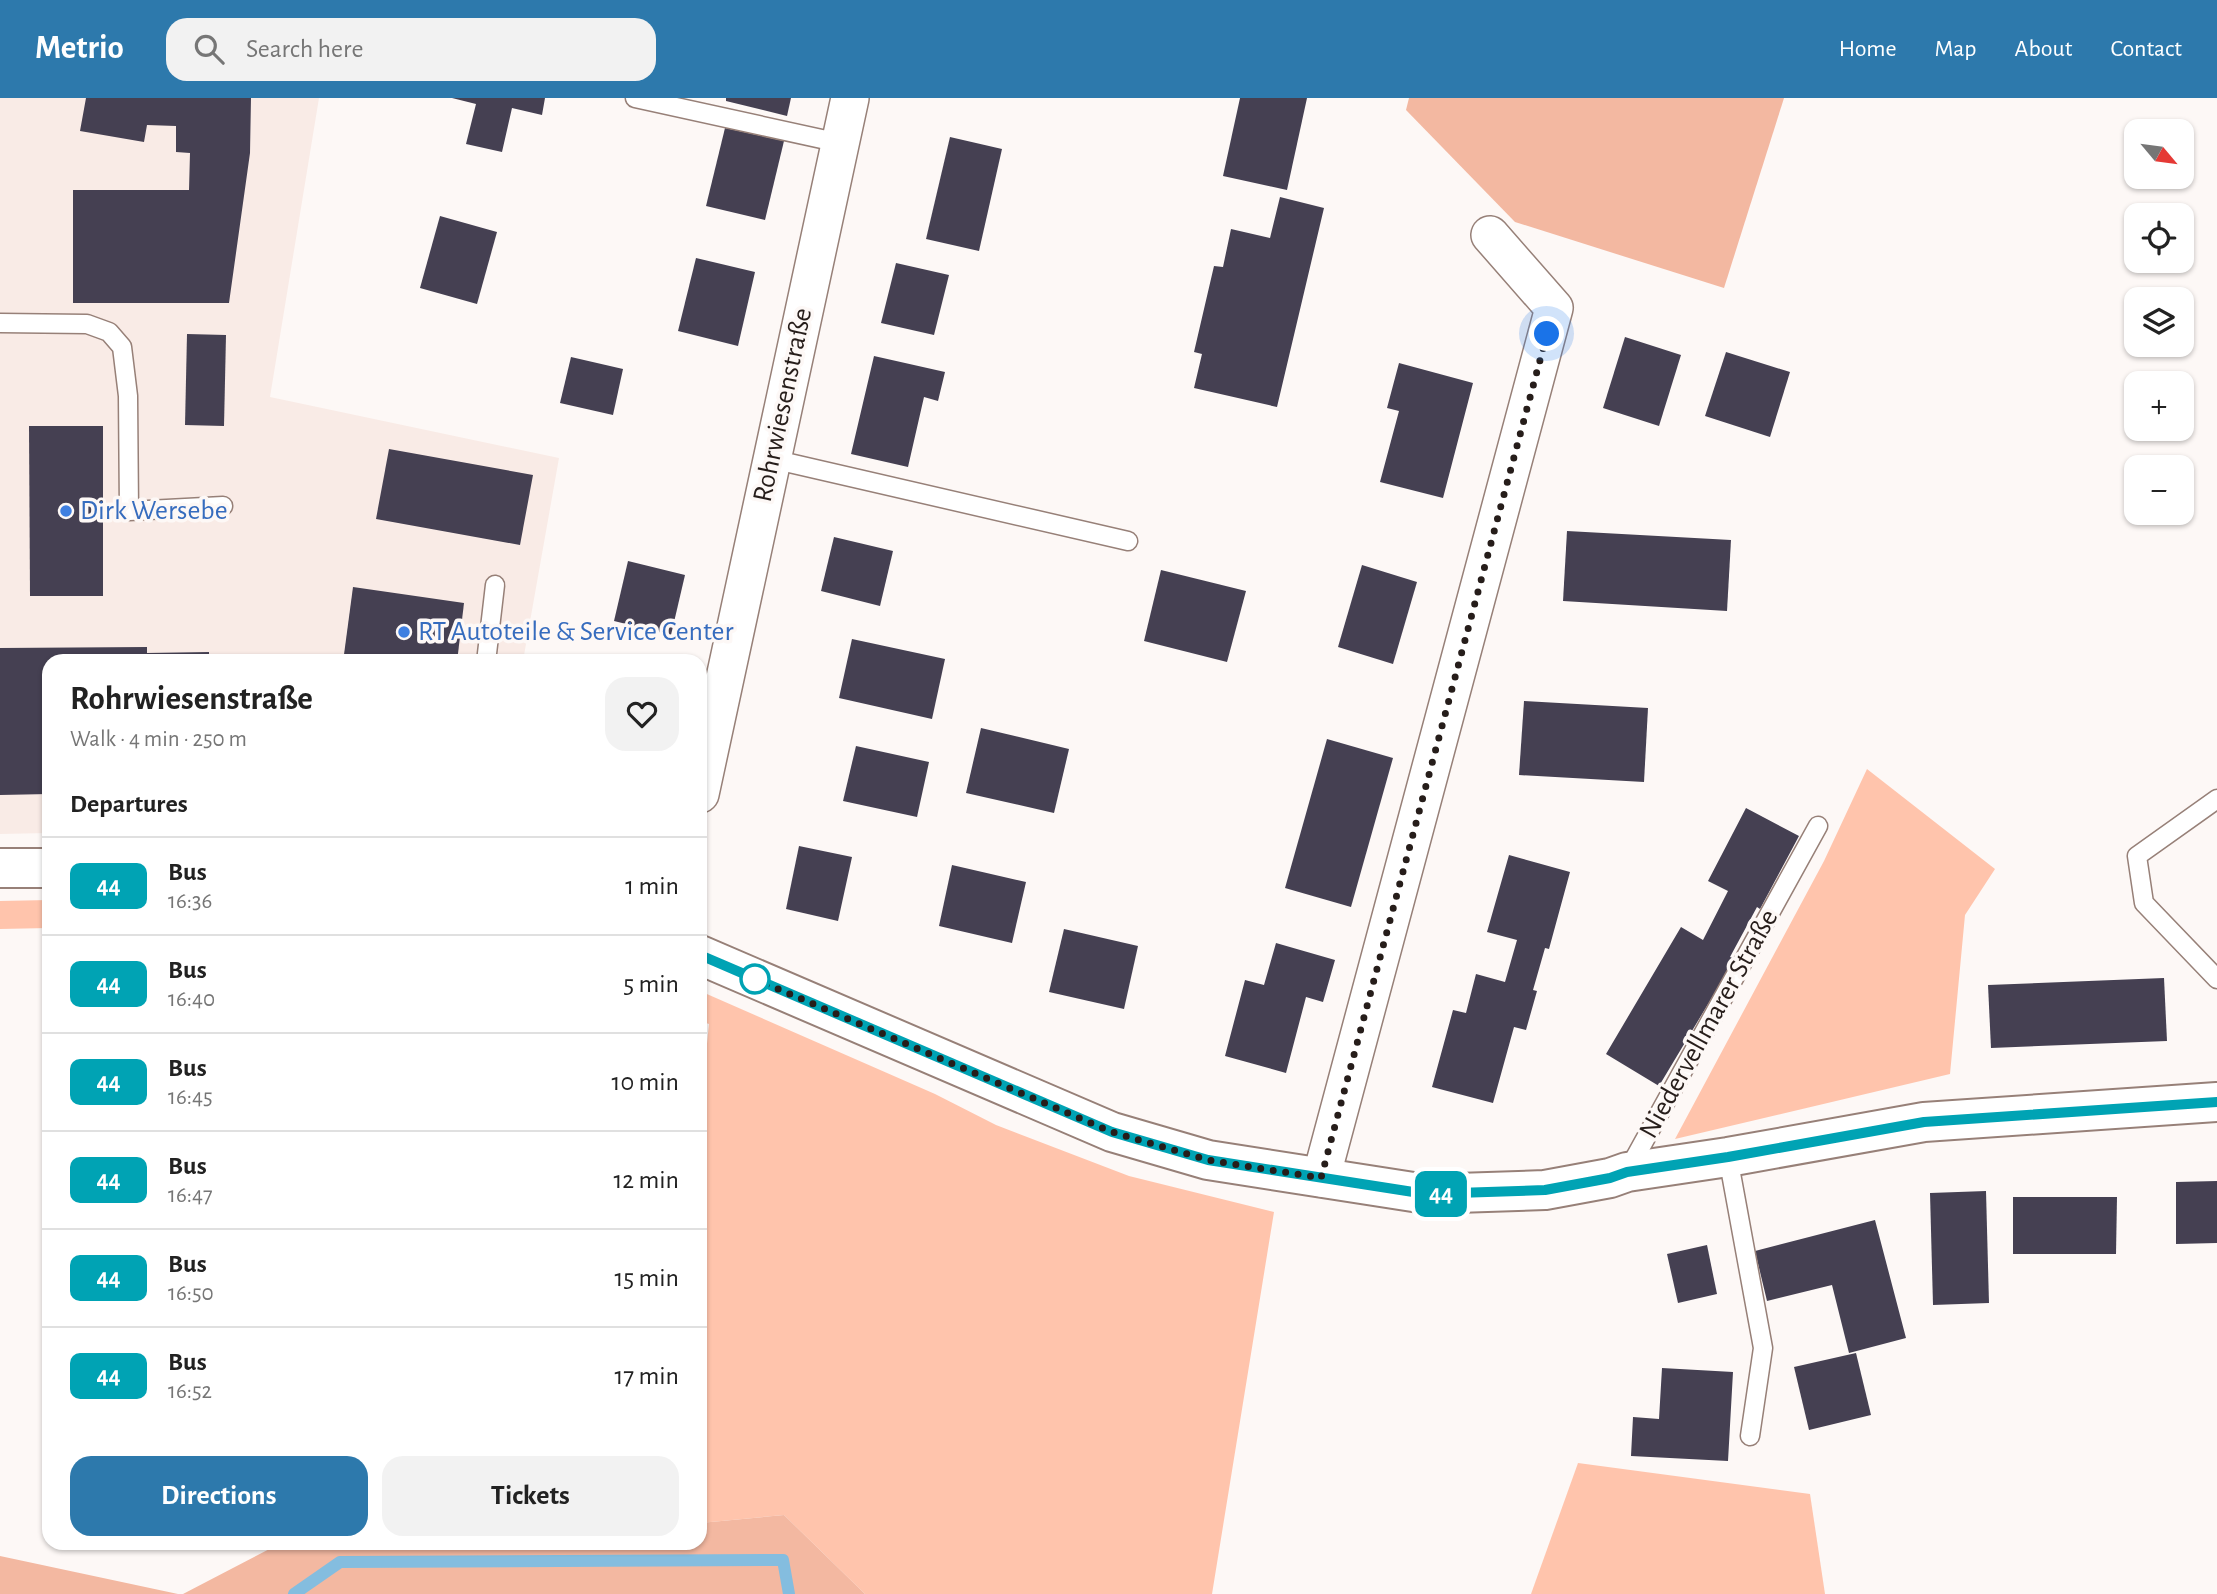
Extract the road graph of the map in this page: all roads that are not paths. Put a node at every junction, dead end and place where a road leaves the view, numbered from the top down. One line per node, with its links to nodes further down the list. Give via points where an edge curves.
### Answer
1 (635, 98): 3 (lane)
2 (849, 98): 3 (street, Rohrwiesenstraße)
3 (840, 143): 6 (street, Rohrwiesenstraße)
4 (1490, 235): 21 (street, via 1554,308)
5 (0, 323): 7 (lane, via 87,324 109,332 122,347 128,396 129,511)
6 (772, 460): 8 (lane); 11 (street, Rohrwiesenstraße)
7 (223, 506)
8 (1128, 541)
9 (495, 585): 10 (lane)
10 (487, 654)
11 (707, 762)
12 (2217, 799): 17 (lane, via 2137,856 2144,903)
13 (1818, 826): 20 (lane, Niedervellmarer Straße)
14 (42, 868): 15 (main road)
15 (0, 869)
16 (707, 958): 21 (main road, Niedervellmarer Straße, via 1112,1132 1208,1160)
17 (2217, 979)
18 (2217, 1102): 19 (main road, via 1924,1122)
19 (1728, 1157): 20 (main road); 22 (lane, via 1763,1348)
20 (1627, 1172): 21 (main road, Niedervellmarer Straße, via 1545,1190 1426,1194)
21 (1321, 1178)
22 (1750, 1436)

